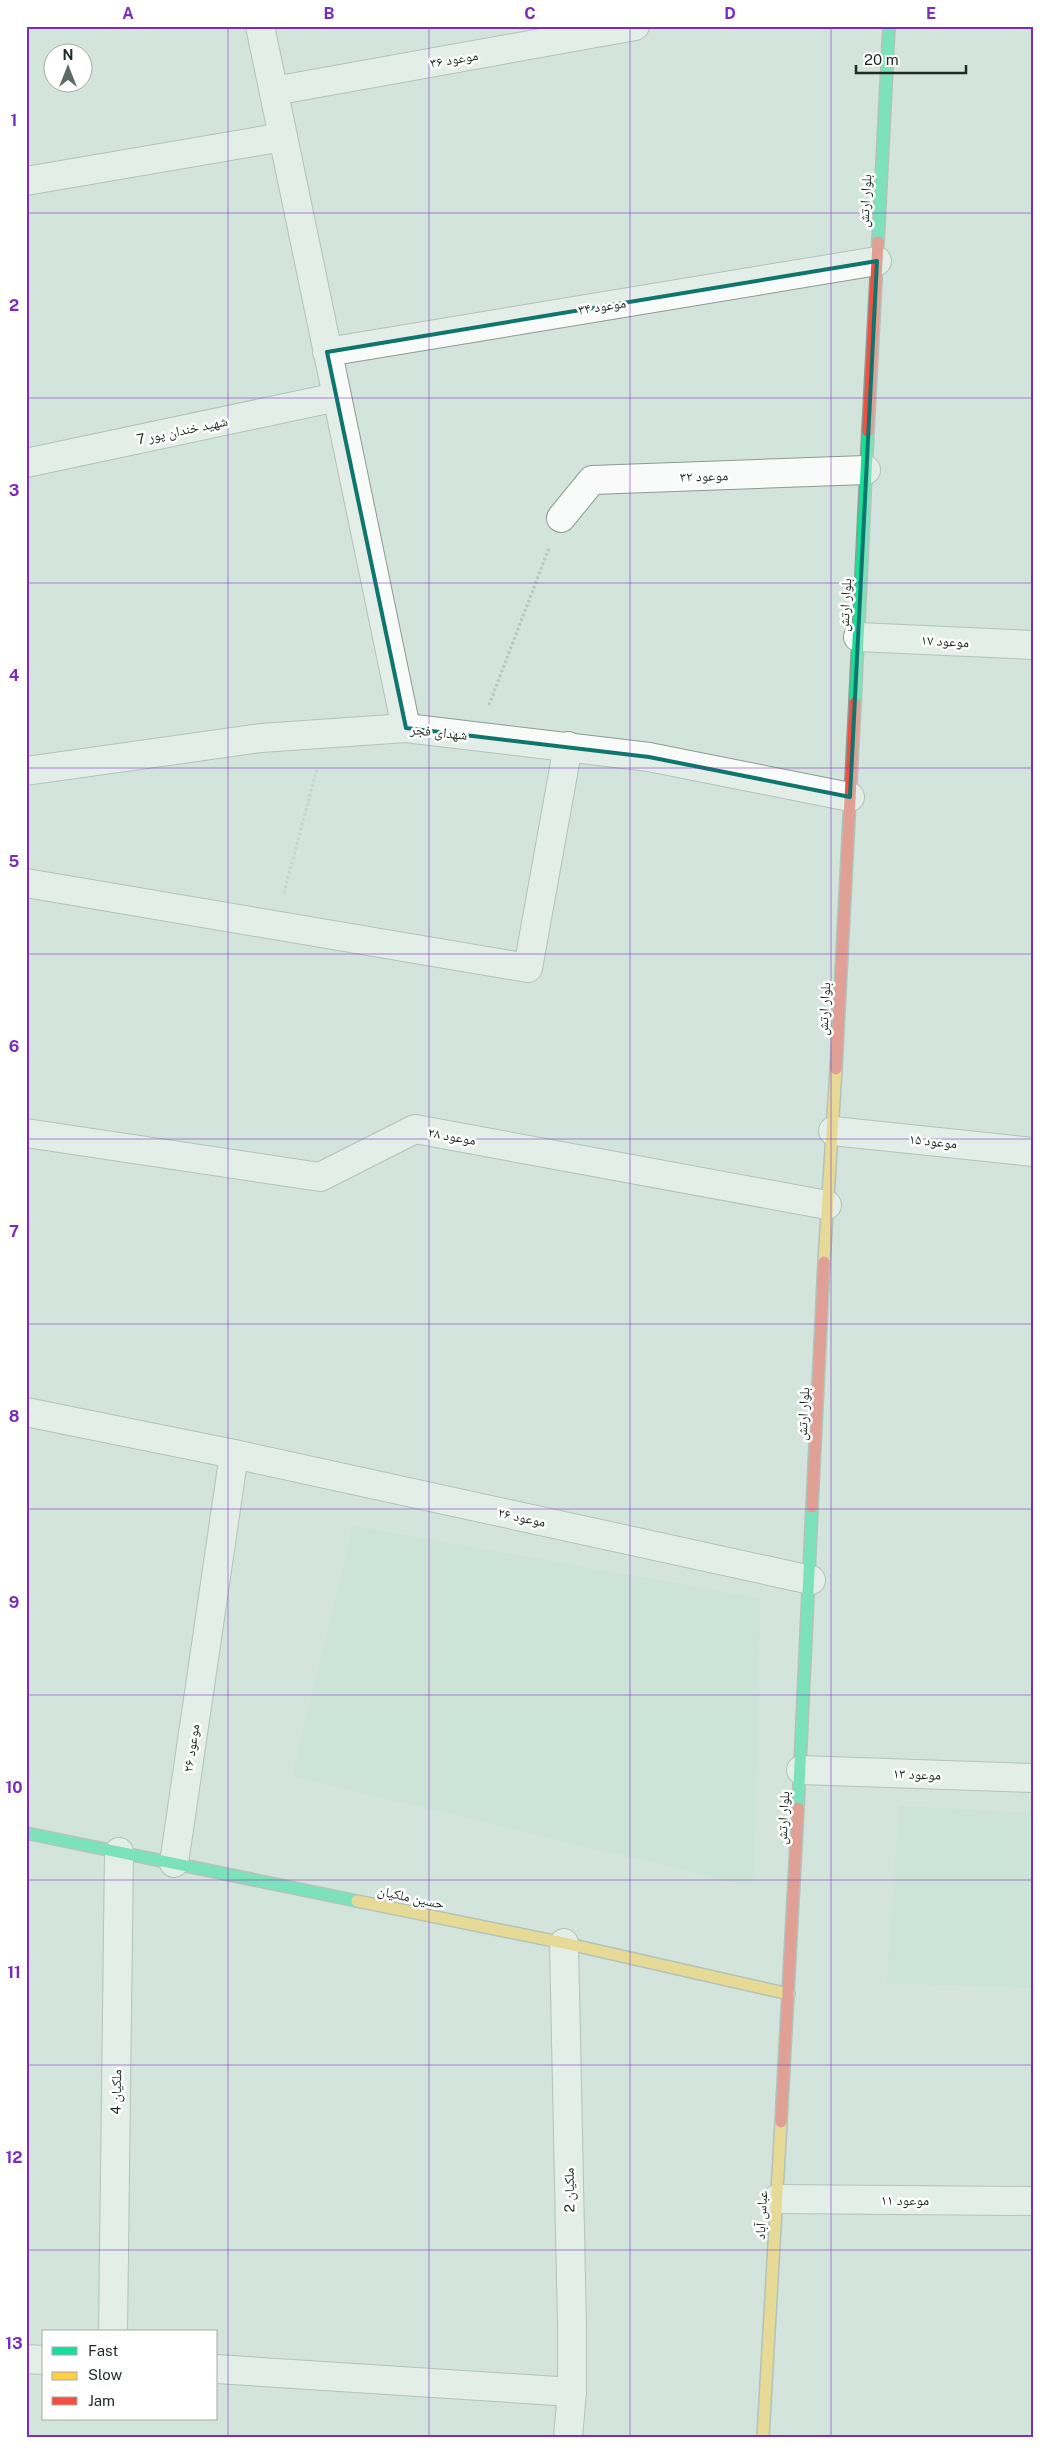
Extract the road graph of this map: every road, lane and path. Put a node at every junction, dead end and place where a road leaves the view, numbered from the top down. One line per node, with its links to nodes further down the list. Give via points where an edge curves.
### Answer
1 (260, 26): 4 (street)
2 (635, 26): 4 (street, موعود ۳۶)
3 (888, 26): 7 (main road, بلوار ارتش)
4 (274, 91): 5 (street)
5 (283, 137): 6 (street); 8 (street)
6 (26, 180)
7 (877, 261): 8 (street, موعود ۳۴); 11 (main road, بلوار ارتش)
8 (327, 352): 9 (street)
9 (337, 397): 10 (street, شهید خندان پور 7); 15 (street)
10 (26, 463)
11 (866, 470): 12 (street, موعود ۳۲, via 592,480); 13 (main road, بلوار ارتش)
12 (561, 518): 17 (path)
13 (858, 637): 14 (street, موعود ۱۷); 20 (main road, بلوار ارتش)
14 (1033, 645)
15 (406, 728): 16 (street, شهدای فجر); 17 (street, شهدای فجر)
16 (326, 734): 19 (street, شهدای فجر, via 261,738); 22 (path)
17 (477, 736): 18 (street, شهدای فجر)
18 (568, 746): 20 (street, شهدای فجر, via 650,757); 22 (street, via 528,968)
19 (26, 772)
20 (850, 797): 23 (main road, بلوار ارتش)
21 (26, 882): 22 (street)
22 (276, 925)
23 (833, 1130): 25 (street, موعود ۱۵); 26 (main road, بلوار ارتش)
24 (27, 1141): 26 (street, موعود ۲۸, via 320,1177 415,1129)
25 (1033, 1152)
26 (827, 1205): 29 (main road, بلوار ارتش)
27 (26, 1412): 28 (street, موعود ۲۶)
28 (234, 1454): 29 (street, موعود ۲۶); 34 (street, موعود ۲۶)
29 (811, 1580): 30 (main road, بلوار ارتش)
30 (801, 1770): 31 (street, موعود ۱۳); 36 (main road, بلوار ارتش)
31 (1033, 1778)
32 (26, 1832): 33 (main road, حسین ملکیان)
33 (119, 1852): 34 (main road, حسین ملکیان); 39 (street, ملکیان 4)
34 (174, 1863): 35 (main road, حسین ملکیان)
35 (564, 1943): 36 (main road, حسین ملکیان); 43 (street, ملکیان 2)
36 (789, 1994): 37 (main road, عباس آباد)
37 (777, 2199): 38 (street, موعود ۱۱); 45 (main road, عباس آباد)
38 (1033, 2201)
39 (112, 2330)
40 (26, 2359): 41 (street)
41 (42, 2360)
42 (218, 2369): 43 (street)
43 (572, 2392): 44 (street, ملکیان 2)
44 (568, 2437)
45 (763, 2437)

